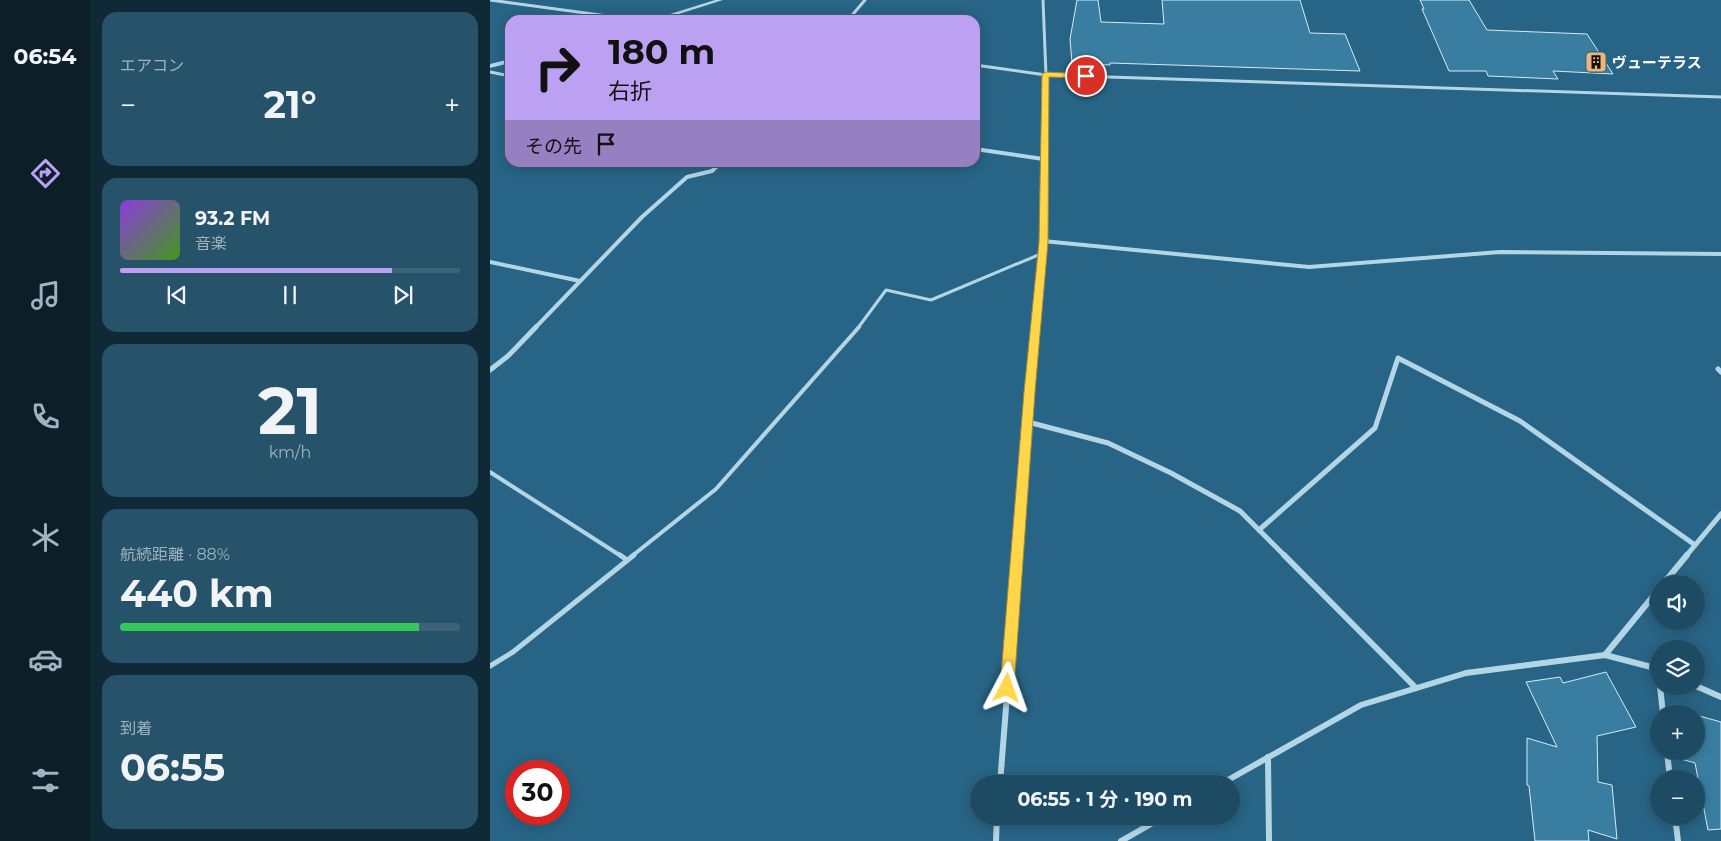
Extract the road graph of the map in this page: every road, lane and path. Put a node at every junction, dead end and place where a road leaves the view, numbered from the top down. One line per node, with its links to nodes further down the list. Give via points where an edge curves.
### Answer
1 (490, 0): 5 (street)
2 (720, 0): 6 (street)
3 (865, 0): 7 (street)
4 (1043, 0): 12 (street)
5 (601, 15)
6 (670, 15)
7 (852, 15)
8 (505, 62): 9 (street)
9 (490, 66)
10 (980, 66): 12 (street)
11 (490, 72): 13 (street)
12 (1046, 74): 14 (street); 16 (street)
13 (505, 75)
14 (1721, 97)
15 (980, 150): 16 (street)
16 (1043, 160): 18 (street)
17 (716, 167): 22 (street, via 687,177 642,217)
18 (1043, 242): 19 (street); 20 (street, via 1310,267 1500,252)
19 (1043, 253): 24 (street); 29 (lane, via 931,300 886,290 856,331 716,488)
20 (1721, 254)
21 (490, 262): 22 (street)
22 (580, 281): 23 (street, via 508,356)
23 (490, 370)
24 (1028, 422): 27 (street, via 1118,448 1240,511); 39 (street)
25 (490, 472): 29 (lane)
26 (1721, 514): 28 (street)
27 (1259, 530): 28 (street, via 1375,428 1398,358 1520,421); 35 (street)
28 (1695, 545): 30 (street)
29 (627, 560): 33 (lane, via 513,652)
30 (1670, 575)
31 (1650, 600): 32 (street)
32 (1605, 654): 34 (street); 35 (street, via 1466,673)
33 (490, 666)
34 (1650, 667)
35 (1416, 688): 38 (street, via 1361,705)
36 (1705, 690): 37 (street)
37 (1721, 697)
38 (1268, 757): 40 (street); 46 (street)
39 (1001, 775)
40 (1237, 775)
41 (997, 825): 44 (street)
42 (1149, 825): 45 (street)
43 (1676, 825): 47 (street)
44 (996, 841)
45 (1121, 841)
46 (1269, 841)
47 (1678, 841)

